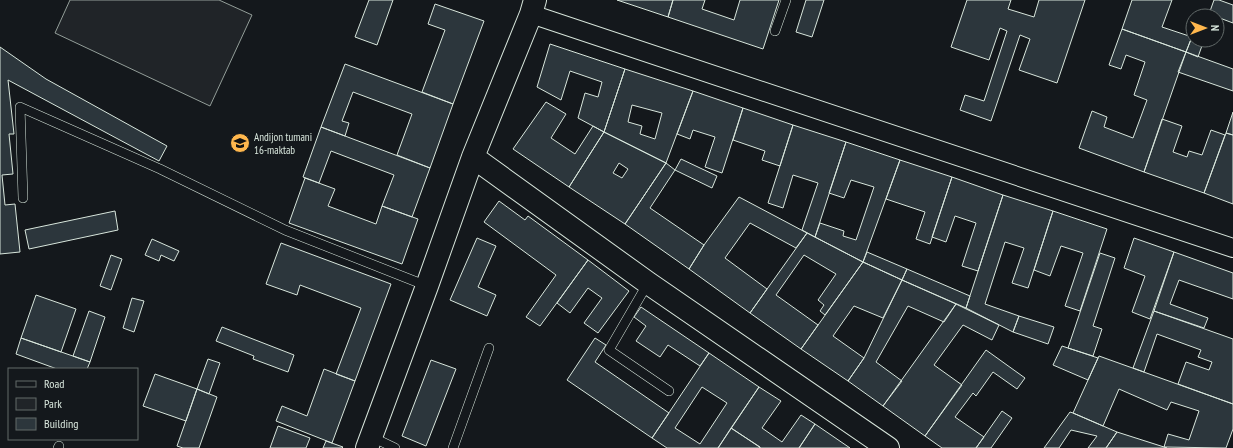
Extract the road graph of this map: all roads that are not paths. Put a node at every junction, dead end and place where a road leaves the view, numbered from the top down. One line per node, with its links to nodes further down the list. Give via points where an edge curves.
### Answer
1 (786, 0): 3 (lane)
2 (533, 7): 4 (street); 6 (street)
3 (775, 31)
4 (473, 157): 7 (street); 8 (street)
5 (23, 198): 8 (lane, via 20,107 160,169 285,230)
6 (1233, 248)
7 (648, 282): 10 (lane, via 609,350); 14 (street)
8 (428, 286): 11 (street)
9 (489, 348): 13 (lane)
10 (669, 391)
11 (370, 442): 12 (lane)
12 (395, 448)
13 (453, 448)
14 (888, 448)

